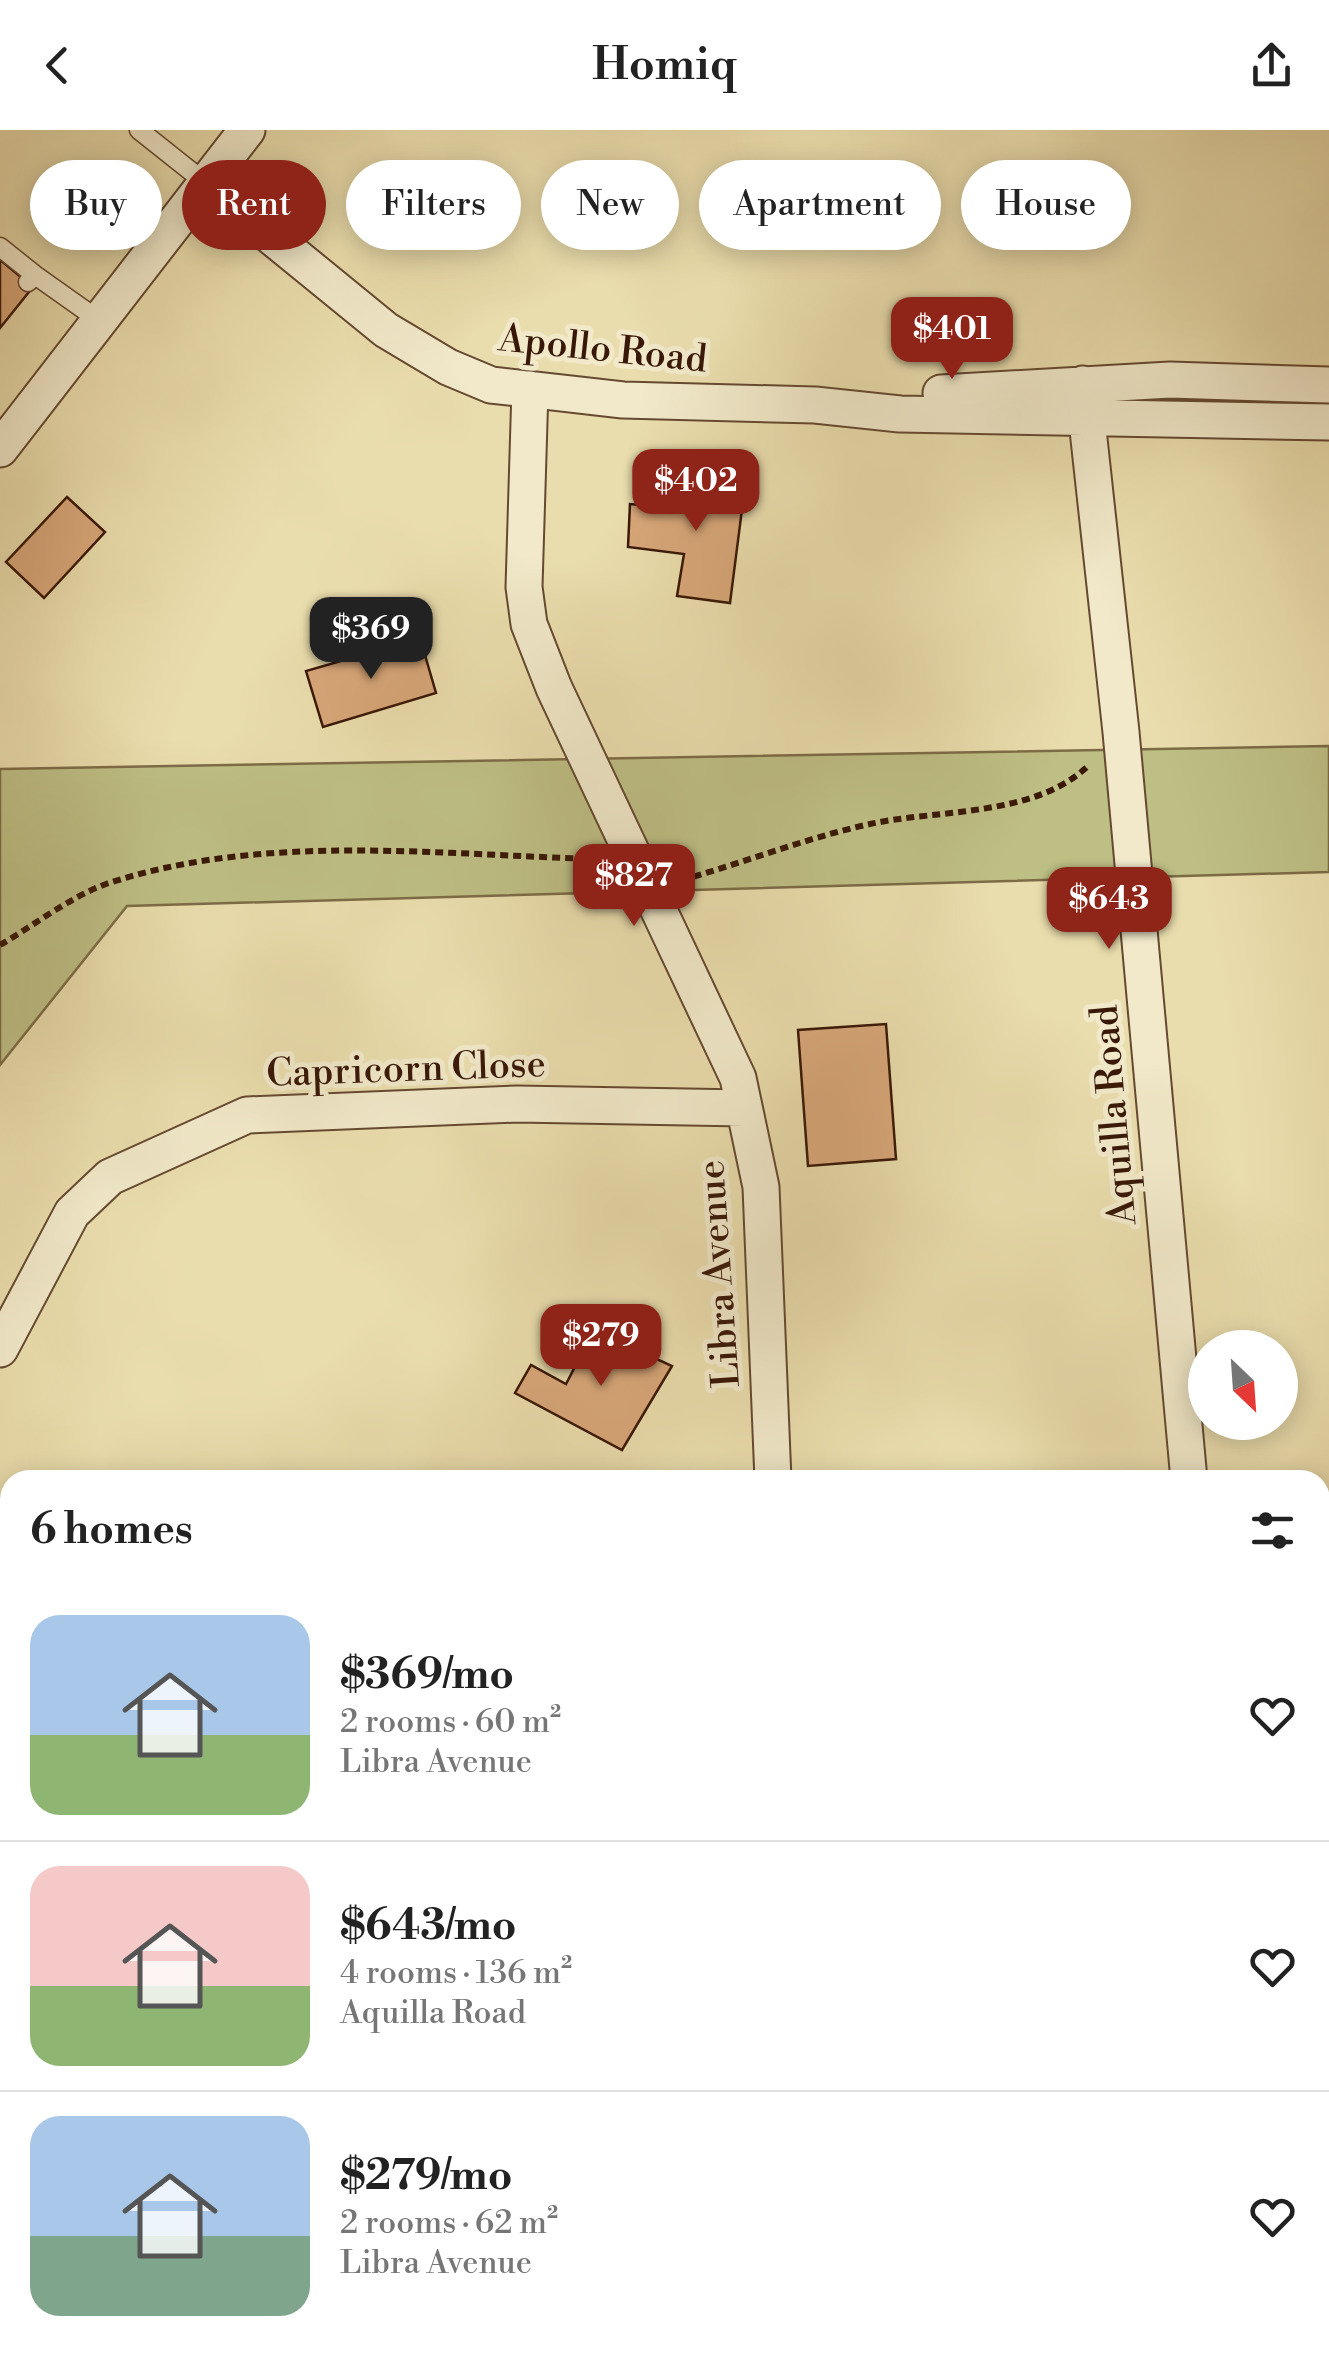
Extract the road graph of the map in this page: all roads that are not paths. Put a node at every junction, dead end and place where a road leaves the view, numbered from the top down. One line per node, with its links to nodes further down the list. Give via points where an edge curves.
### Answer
1 (140, 130): 4 (lane)
2 (247, 130): 3 (street)
3 (225, 160)
4 (182, 164)
5 (182, 216): 8 (street)
6 (0, 247): 8 (lane, via 31,278)
7 (288, 250): 10 (street, Apollo Road, via 386,330 448,367 491,385)
8 (100, 321): 13 (street)
9 (1329, 385): 11 (street, Apollo Road, via 1170,380)
10 (530, 389): 11 (street, Apollo Road, via 623,400 815,405 889,396); 14 (street, Libra Avenue, via 524,587 529,624 738,1078)
11 (1084, 400): 12 (street, Apollo Road); 17 (street, Aquilla Road)
12 (1329, 422)
13 (2, 441)
14 (744, 1108): 15 (street, Capricorn Close, via 516,1104 247,1116 123,1170 72,1212); 16 (street, Libra Avenue, via 761,1188)
15 (0, 1349)
16 (774, 1470)
17 (1189, 1470)

